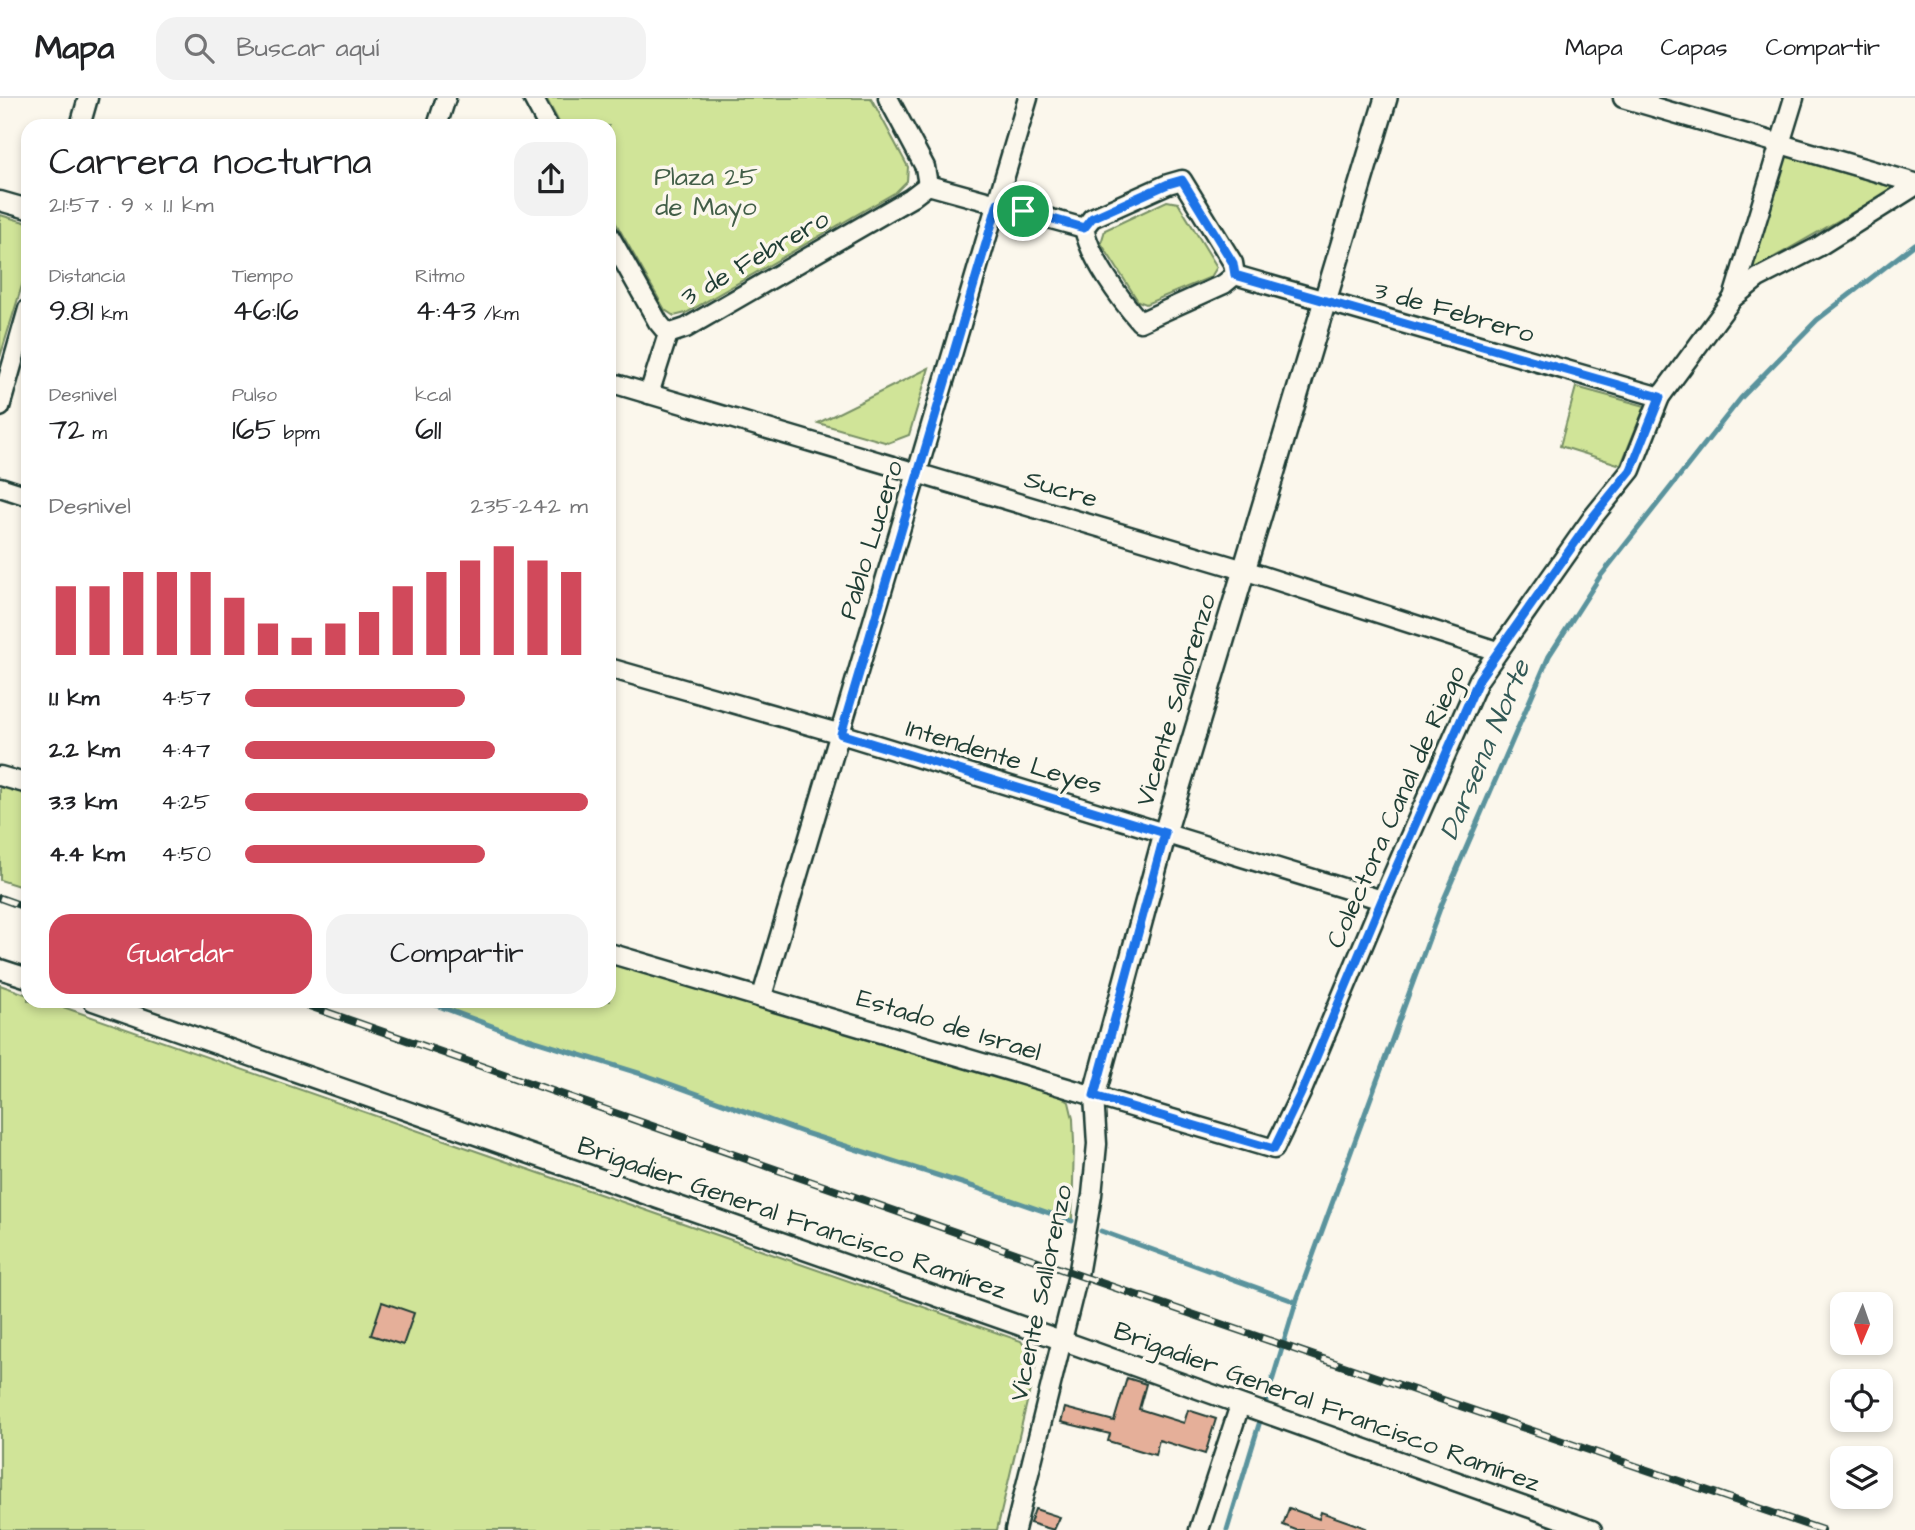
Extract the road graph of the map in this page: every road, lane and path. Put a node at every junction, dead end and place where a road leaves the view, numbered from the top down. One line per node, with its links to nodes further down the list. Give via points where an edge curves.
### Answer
1 (88, 98): 9 (street)
2 (446, 98): 10 (street)
3 (533, 98): 11 (street)
4 (888, 98): 13 (street, via 925,167)
5 (1028, 98): 16 (street, Pablo Lucero)
6 (1386, 98): 22 (street, Vicente Sallorenzo)
7 (1623, 98): 12 (street)
8 (1794, 98): 12 (street)
9 (82, 119)
10 (439, 119)
11 (544, 119)
12 (1781, 144): 14 (street); 21 (street)
13 (928, 185): 16 (street); 24 (street, 3 de Febrero, via 686,328)
14 (1915, 185): 21 (street, Colectora Canal de Riego)
15 (0, 201): 17 (street)
16 (998, 203): 18 (street); 29 (street, Pablo Lucero)
17 (21, 207)
18 (1084, 228): 20 (street, via 1088,244 1140,322); 20 (street, via 1092,218 1182,180 1233,263)
19 (616, 247): 24 (street, 3 de Febrero)
20 (1235, 275): 22 (street, 3 de Febrero)
21 (1732, 298): 27 (street, Colectora Canal de Riego)
22 (1324, 302): 27 (street, 3 de Febrero); 32 (street, Vicente Sallorenzo)
23 (21, 334): 28 (street)
24 (668, 334): 26 (street)
25 (616, 384): 26 (street, Sucre)
26 (649, 394): 29 (street, Sucre)
27 (1660, 397): 33 (street, Colectora Canal de Riego, via 1631,470)
28 (0, 407)
29 (918, 474): 32 (street, Sucre); 35 (street, Pablo Lucero)
30 (0, 488): 31 (street)
31 (21, 494)
32 (1244, 570): 33 (street, Sucre); 38 (street, Vicente Sallorenzo)
33 (1497, 651): 39 (street, Colectora Canal de Riego, via 1479,679)
34 (616, 670): 35 (street, Intendente Leyes)
35 (841, 734): 38 (street, Intendente Leyes); 43 (street, Pablo Lucero)
36 (0, 776): 37 (street)
37 (21, 783)
38 (1165, 833): 39 (street, Intendente Leyes); 45 (street, Vicente Sallorenzo)
39 (1382, 900): 46 (street, Colectora Canal de Riego)
40 (616, 955): 43 (street, Estado de Israel)
41 (0, 969): 42 (street)
42 (21, 976)
43 (762, 996): 45 (street, Estado de Israel)
44 (113, 1008): 47 (street, Brigadier General Francisco Ramírez)
45 (1094, 1096): 46 (street, Estado de Israel); 47 (street, Vicente Sallorenzo, via 1097,1144 1092,1195 1079,1275)
46 (1274, 1149)
47 (1061, 1340): 48 (street, Brigadier General Francisco Ramírez); 49 (street, Vicente Sallorenzo)
48 (1240, 1405): 50 (street); 51 (street, Brigadier General Francisco Ramírez)
49 (1015, 1530)
50 (1199, 1530)
51 (1592, 1530)

